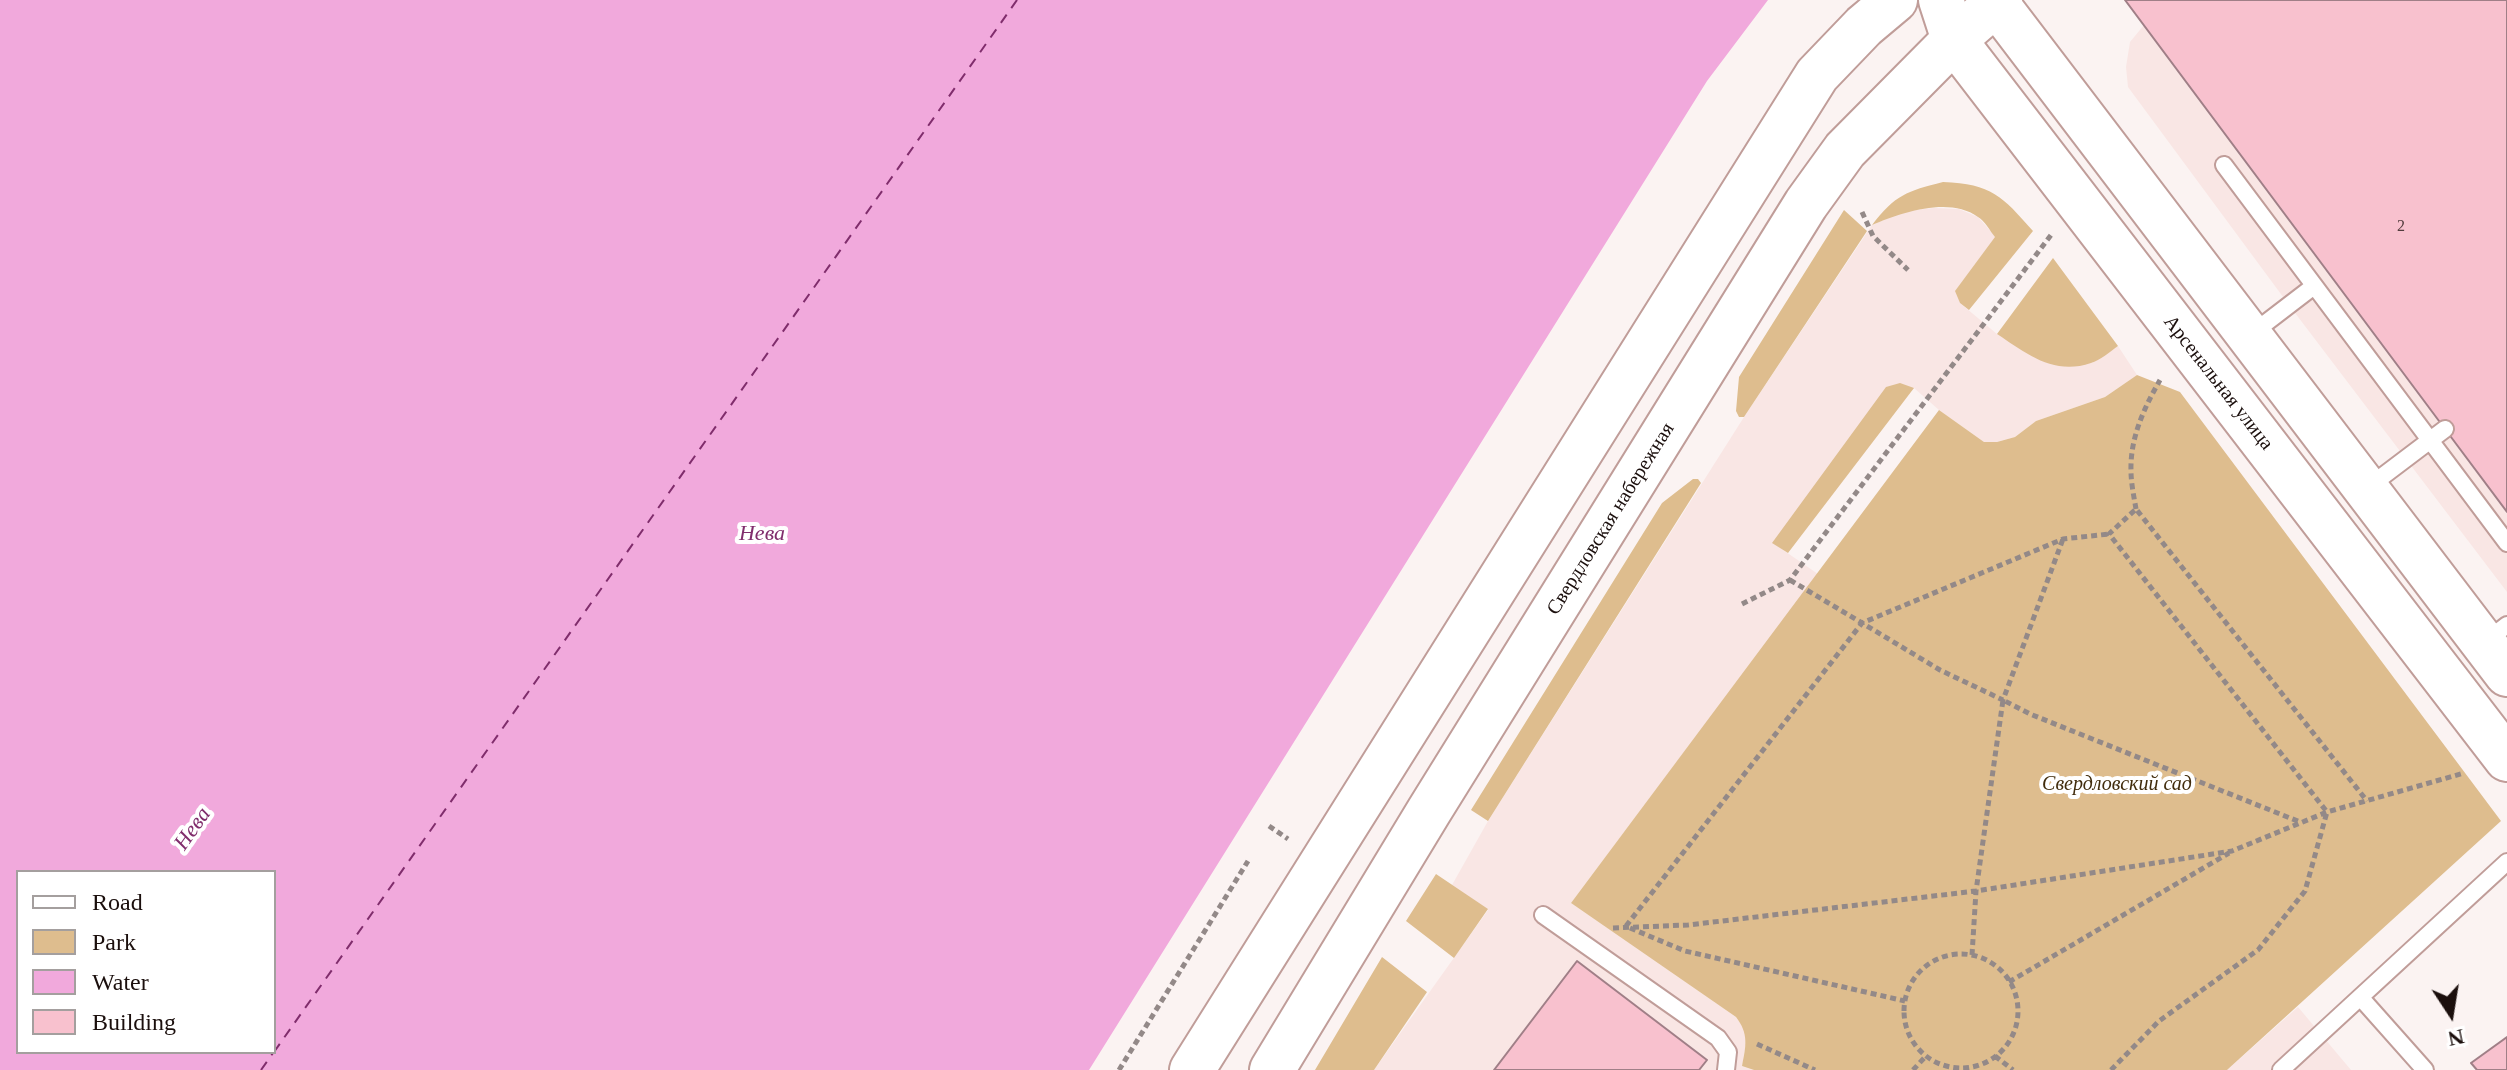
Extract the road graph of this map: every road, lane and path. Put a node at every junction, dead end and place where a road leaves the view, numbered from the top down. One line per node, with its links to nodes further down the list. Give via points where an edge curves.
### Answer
1 (1895, 0): 41 (main road, via 1817,75)
2 (1995, 1): 3 (main road, Свердловская набережная); 9 (main road)
3 (1948, 20): 23 (main road, Арсенальная улица); 42 (main road, Свердловская набережная, via 1806,204)
4 (2224, 165): 8 (lane)
5 (1862, 212): 7 (path, via 1873,236)
6 (2051, 234): 18 (path)
7 (1908, 270)
8 (2314, 286): 9 (lane); 12 (lane)
9 (2249, 336): 13 (main road)
10 (2163, 374): 14 (path, via 2137,427 2131,470)
11 (2445, 429): 12 (lane)
12 (2430, 441): 13 (lane); 17 (lane)
13 (2365, 489): 21 (main road)
14 (2136, 509): 15 (path); 24 (path)
15 (2109, 534): 16 (path); 25 (path)
16 (2063, 539): 20 (path); 22 (path)
17 (2507, 543)
18 (1790, 580): 19 (path); 20 (path)
19 (1742, 604)
20 (1862, 623): 22 (path); 32 (path)
21 (2499, 647)
22 (2003, 700): 26 (path); 30 (path)
23 (2488, 765): 24 (path)
24 (2367, 801): 25 (path)
25 (2327, 812): 26 (path); 47 (path, via 2305,891 2258,950 2159,1021)
26 (2300, 822): 27 (path)
27 (2232, 851): 30 (path); 34 (path)
28 (1248, 861): 40 (path)
29 (2507, 862): 35 (lane)
30 (1976, 891): 32 (path, via 1688,925); 33 (path)
31 (1543, 915): 37 (lane, via 1718,1038)
32 (1625, 926): 36 (path, via 1685,951)
33 (1972, 955): 34 (path, via 1990,962); 36 (path, via 1935,960 1920,971)
34 (2009, 982): 39 (path, via 2018,1008 2016,1026)
35 (2361, 998): 48 (lane); 49 (lane)
36 (1905, 1001): 38 (path, via 1906,1025)
37 (1728, 1052): 43 (lane); 44 (path, via 1756,1044)
38 (1926, 1056): 39 (path, via 1960,1068); 45 (path)
39 (1995, 1056): 46 (path)
40 (1119, 1070)
41 (1192, 1070)
42 (1272, 1070)
43 (1726, 1070)
44 (1815, 1070)
45 (1913, 1070)
46 (2013, 1070)
47 (2111, 1070)
48 (2281, 1070)
49 (2425, 1070)

